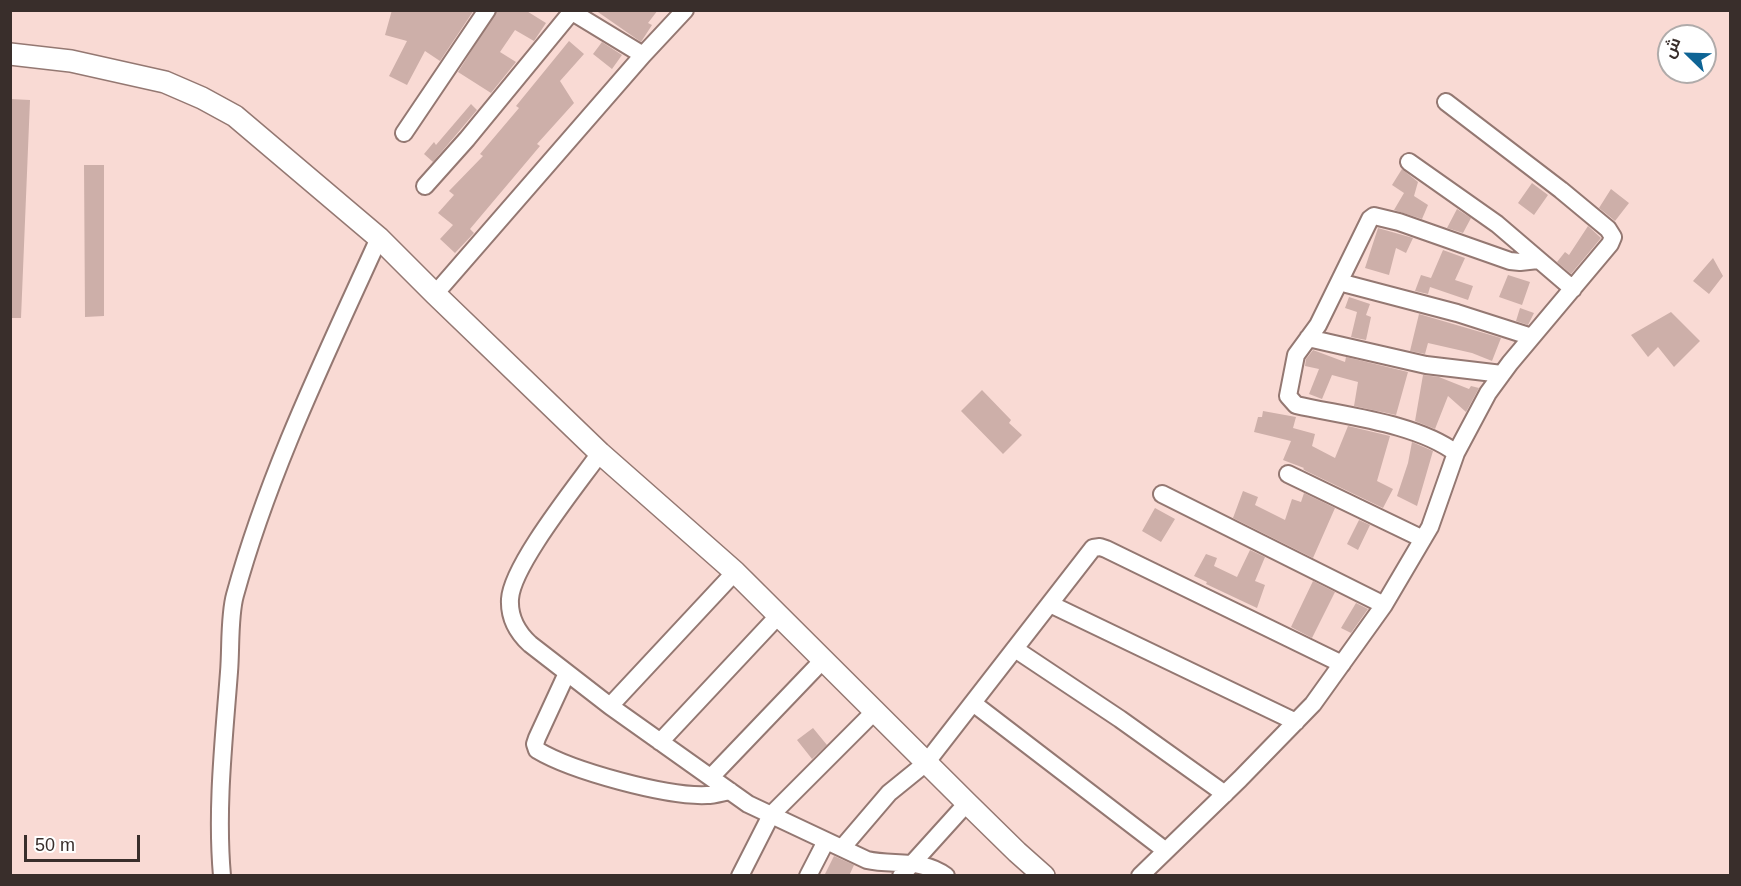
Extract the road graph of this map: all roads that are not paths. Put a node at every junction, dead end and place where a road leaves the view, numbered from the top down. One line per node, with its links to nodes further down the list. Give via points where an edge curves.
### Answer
1 (487, 10): 7 (street)
2 (685, 10): 5 (street)
3 (571, 11): 5 (street); 9 (street)
4 (10, 54): 10 (street, via 71,61 136,75 202,98 235,116)
5 (644, 55): 14 (street)
6 (1446, 102): 13 (street, via 1612,233 1610,244)
7 (404, 133)
8 (1409, 162): 11 (street, via 1497,224)
9 (425, 186)
10 (380, 238): 14 (street); 45 (street, via 296,422 234,598 222,777)
11 (1538, 260): 12 (street, via 1510,261 1374,216); 13 (street)
12 (1339, 282): 15 (street); 16 (street)
13 (1573, 289): 15 (street)
14 (435, 294): 18 (street)
15 (1532, 337): 17 (street)
16 (1308, 338): 17 (street, via 1426,365); 19 (street, via 1294,362 1287,396 1292,402 1404,428 1445,444)
17 (1502, 374): 19 (street)
18 (600, 453): 23 (street); 30 (street, via 534,547 510,598 512,617 522,637)
19 (1456, 453): 22 (street)
20 (1288, 474): 22 (street)
21 (1162, 494): 25 (street)
22 (1423, 539): 25 (street)
23 (735, 572): 26 (street); 32 (street)
24 (1050, 603): 27 (street); 29 (street, via 1093,548 1100,547); 34 (street)
25 (1384, 605): 29 (street)
26 (778, 616): 28 (street); 35 (street)
27 (1015, 649): 31 (street); 39 (street)
28 (823, 660): 33 (street); 37 (street)
29 (1342, 664): 34 (street)
30 (567, 673): 32 (street); 38 (street, via 537,738 537,750 578,768 664,791 706,795)
31 (973, 703): 36 (street); 43 (street)
32 (610, 706): 35 (street)
33 (874, 712): 36 (street); 41 (street)
34 (1296, 722): 39 (street)
35 (660, 742): 37 (street)
36 (926, 762): 40 (street); 42 (street)
37 (711, 777): 38 (street)
38 (730, 791): 41 (street)
39 (1225, 794): 43 (street)
40 (967, 803): 44 (street); 49 (street)
41 (771, 815): 42 (street); 46 (street)
42 (834, 845): 44 (street, via 867,860); 47 (street)
43 (1166, 851): 50 (street)
44 (907, 869): 48 (street, via 929,867)
45 (222, 876)
46 (740, 876)
47 (808, 876)
48 (946, 876)
49 (1044, 876)
50 (1140, 876)

